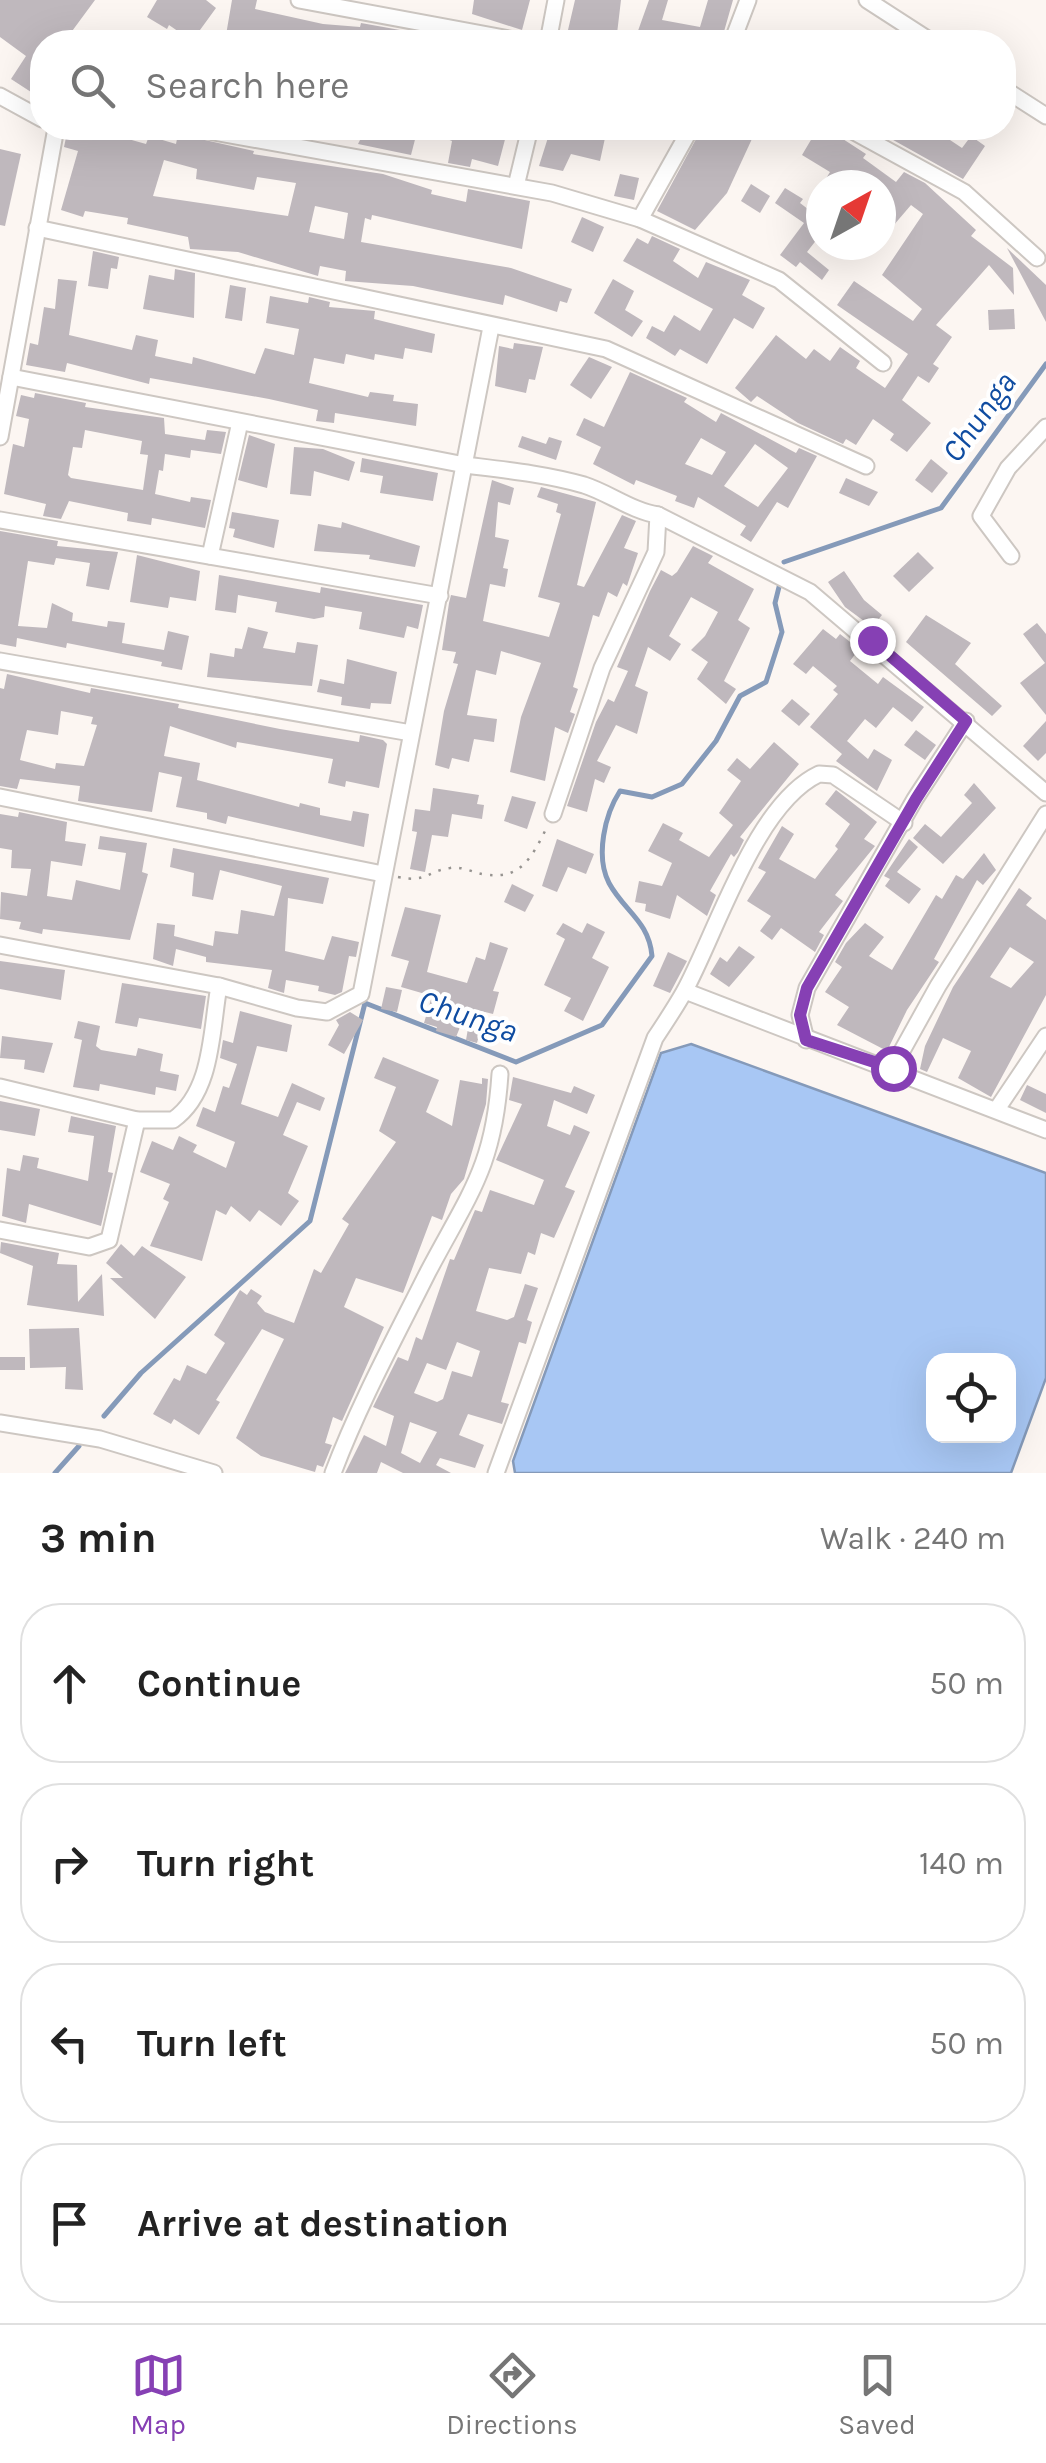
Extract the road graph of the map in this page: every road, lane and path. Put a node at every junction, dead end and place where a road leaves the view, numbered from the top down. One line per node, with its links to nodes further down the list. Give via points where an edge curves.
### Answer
1 (299, 0): 5 (street)
2 (556, 0): 6 (street)
3 (748, 0): 7 (street)
4 (867, 0): 8 (street)
5 (460, 30)
6 (550, 30)
7 (737, 30)
8 (913, 30)
9 (0, 96): 11 (street)
10 (1016, 96): 12 (street)
11 (30, 112)
12 (1046, 116)
13 (54, 140): 20 (street)
14 (259, 140): 18 (street)
15 (527, 140): 18 (street)
16 (684, 140): 19 (street)
17 (869, 140): 21 (street, via 964,192)
18 (516, 186): 19 (street)
19 (640, 220): 23 (street, via 779,280)
20 (37, 228): 22 (street); 24 (street)
21 (1037, 258)
22 (492, 327): 28 (street); 29 (street, via 606,349)
23 (882, 363)
24 (11, 378): 25 (street); 27 (street)
25 (240, 422): 28 (street); 32 (street)
26 (1046, 427): 33 (street, via 1008,468 981,516)
27 (0, 437)
28 (465, 465): 30 (street, via 585,486); 34 (street)
29 (866, 466)
30 (658, 515): 36 (street, via 810,592); 40 (street, via 656,552 602,668)
31 (0, 520): 32 (street)
32 (210, 556): 34 (street)
33 (1011, 556)
34 (440, 596): 37 (street)
35 (0, 661): 37 (street)
36 (966, 721): 38 (street); 42 (street)
37 (411, 733): 43 (street)
38 (1046, 793)
39 (0, 797): 43 (street)
40 (553, 814): 43 (path, via 533,856 512,873 450,868 420,881)
41 (1046, 814): 49 (street)
42 (904, 823): 46 (street, via 832,775 808,780 762,833); 48 (street, via 807,988 800,1015)
43 (382, 874): 45 (street, via 361,994 346,1006 327,1012 298,1008)
44 (0, 945): 45 (street)
45 (219, 986): 53 (street, via 193,1103 173,1120)
46 (685, 991): 48 (street); 59 (street, via 655,1038)
47 (1046, 1036): 52 (street)
48 (806, 1040): 49 (street)
49 (893, 1068): 52 (street)
50 (500, 1074): 58 (street, via 492,1144 466,1210 431,1267)
51 (0, 1087): 53 (street)
52 (997, 1109): 54 (street)
53 (138, 1120): 55 (street, via 109,1240 88,1247)
54 (1046, 1130)
55 (0, 1230)
56 (0, 1423): 57 (street, via 100,1438)
57 (214, 1473)
58 (333, 1473)
59 (496, 1473)

